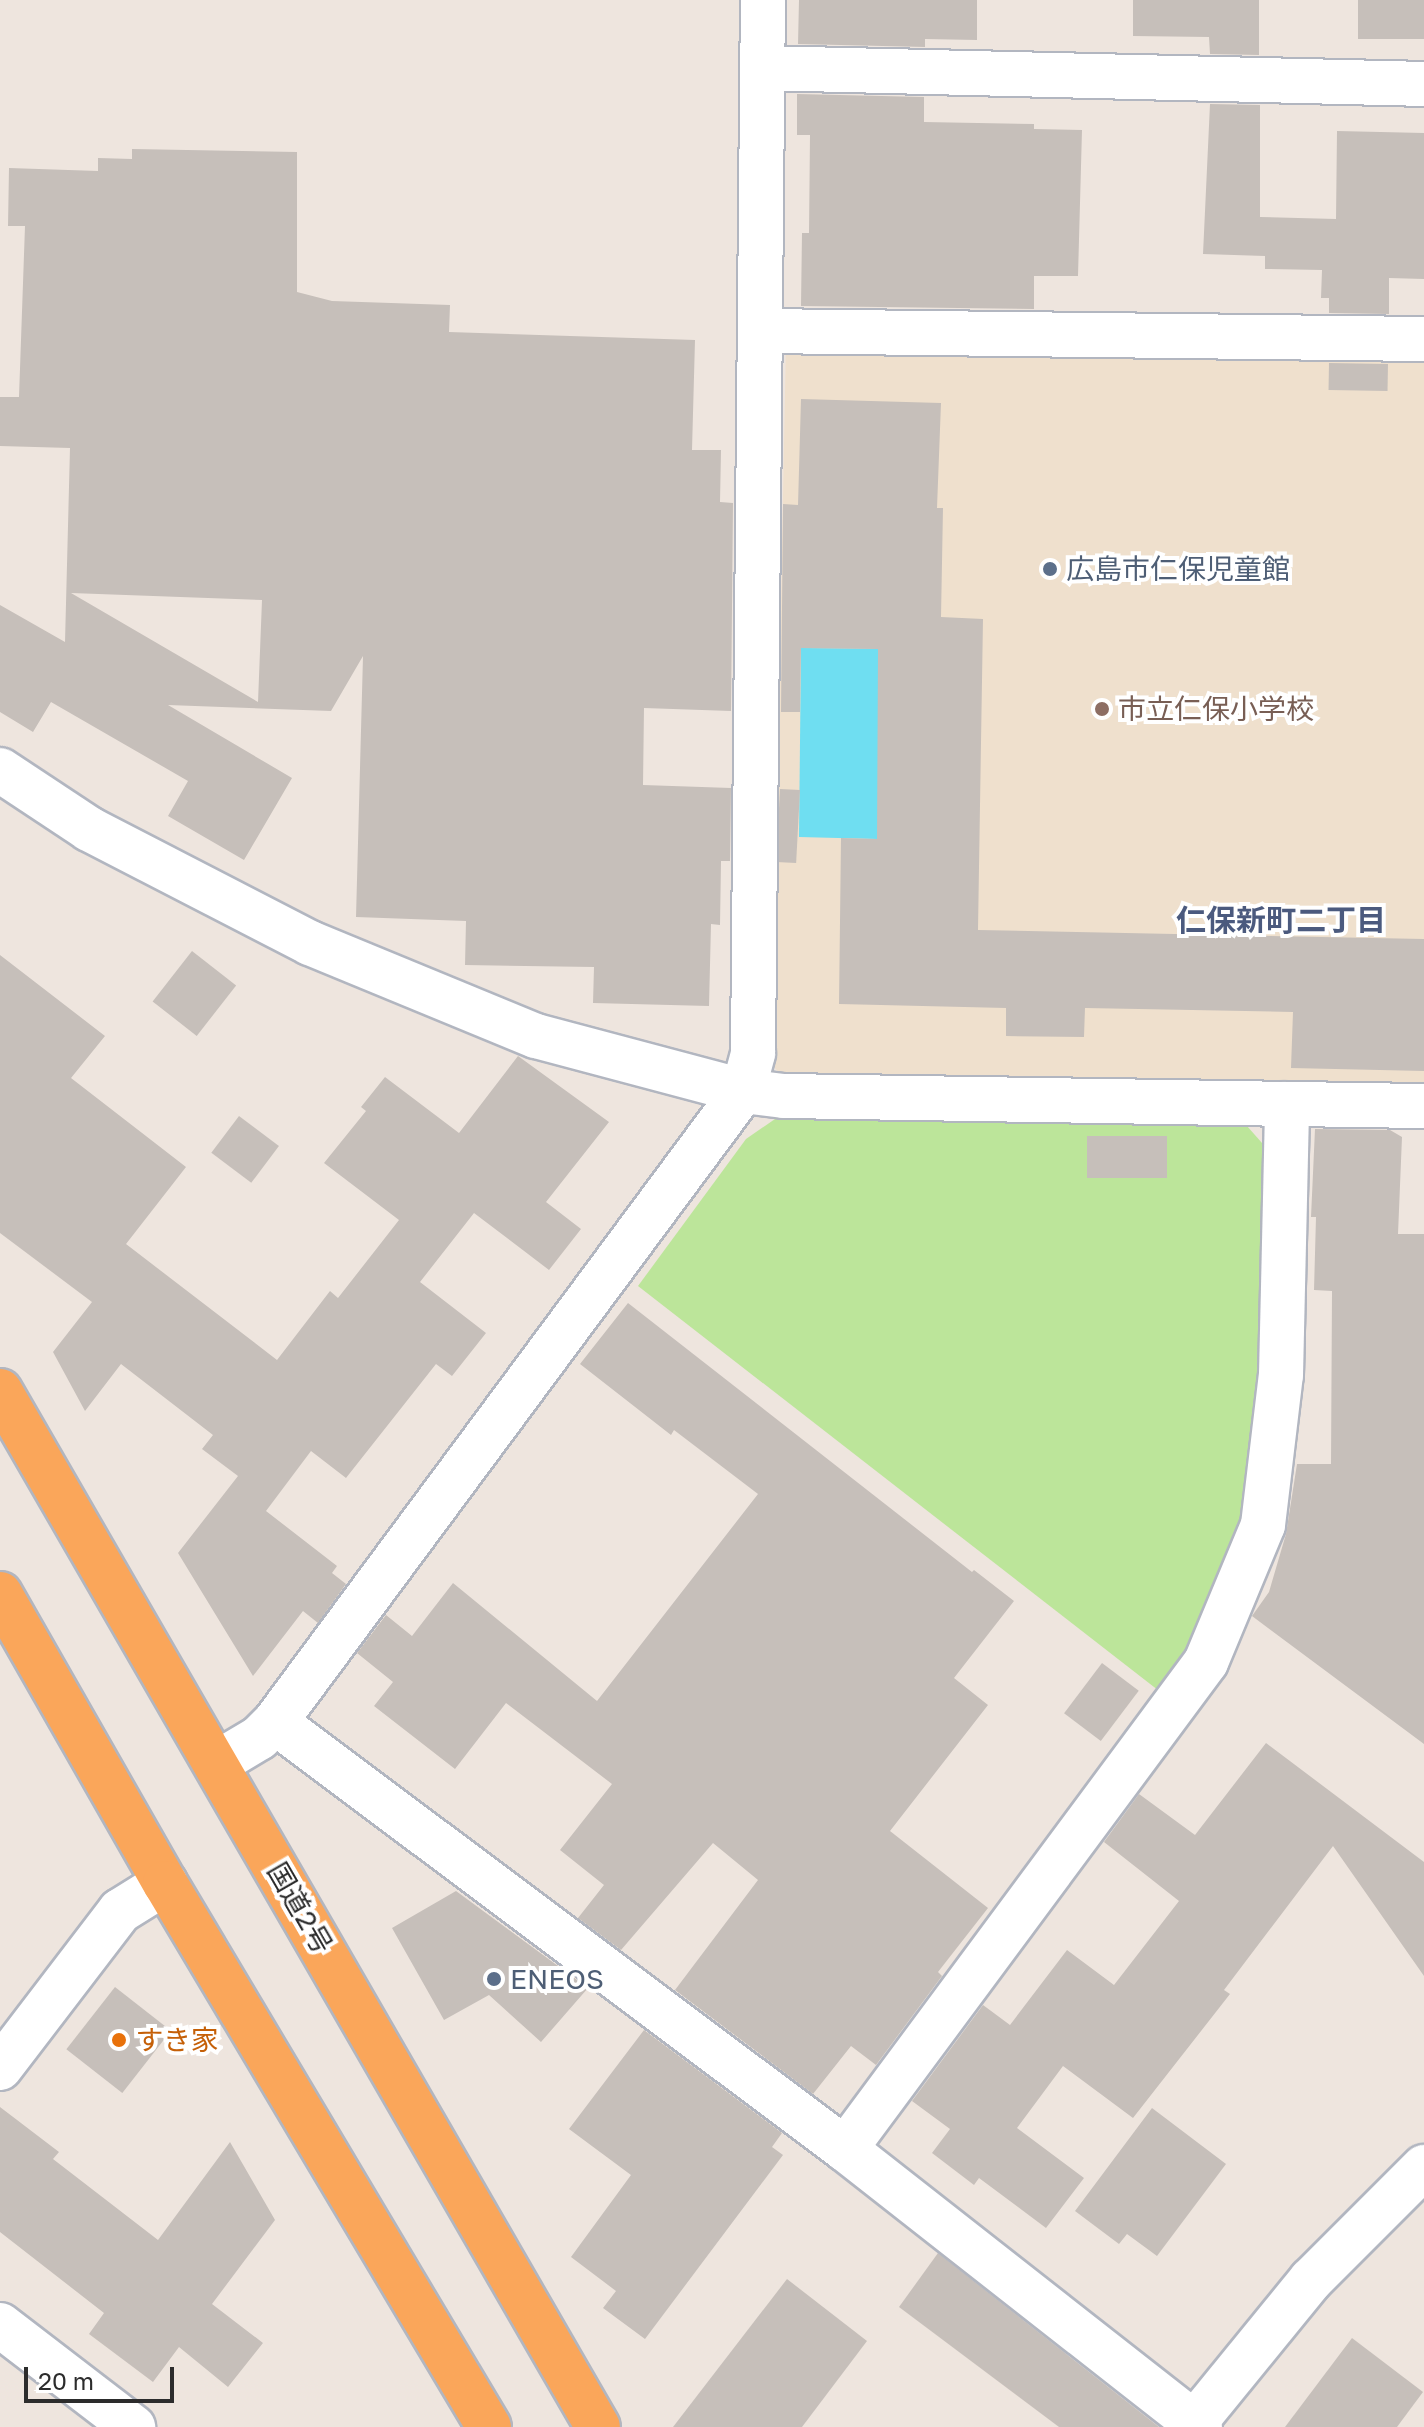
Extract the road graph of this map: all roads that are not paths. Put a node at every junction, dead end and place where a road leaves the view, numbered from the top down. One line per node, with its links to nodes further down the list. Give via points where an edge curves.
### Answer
1 (763, 0): 2 (street)
2 (762, 68): 3 (street); 4 (street)
3 (1424, 84)
4 (760, 331): 5 (street); 7 (street, via 753,1053)
5 (1424, 339)
6 (0, 770): 7 (street, via 89,829 310,943 536,1036)
7 (743, 1091): 8 (street, via 784,1096); 12 (street)
8 (1287, 1104): 9 (street); 16 (street, via 1281,1375 1263,1525 1206,1662)
9 (1424, 1106)
10 (0, 1391): 13 (highway, 国道2号)
11 (0, 1594): 14 (highway)
12 (275, 1722): 13 (street); 16 (street)
13 (217, 1763): 22 (highway, 国道2号)
14 (165, 1883): 15 (street, via 120,1911); 21 (highway)
15 (0, 2068)
16 (845, 2149): 19 (street)
17 (1424, 2167): 19 (street, via 1311,2280)
18 (0, 2325): 20 (street)
19 (1195, 2426)
20 (133, 2427)
21 (489, 2427)
22 (598, 2427)

